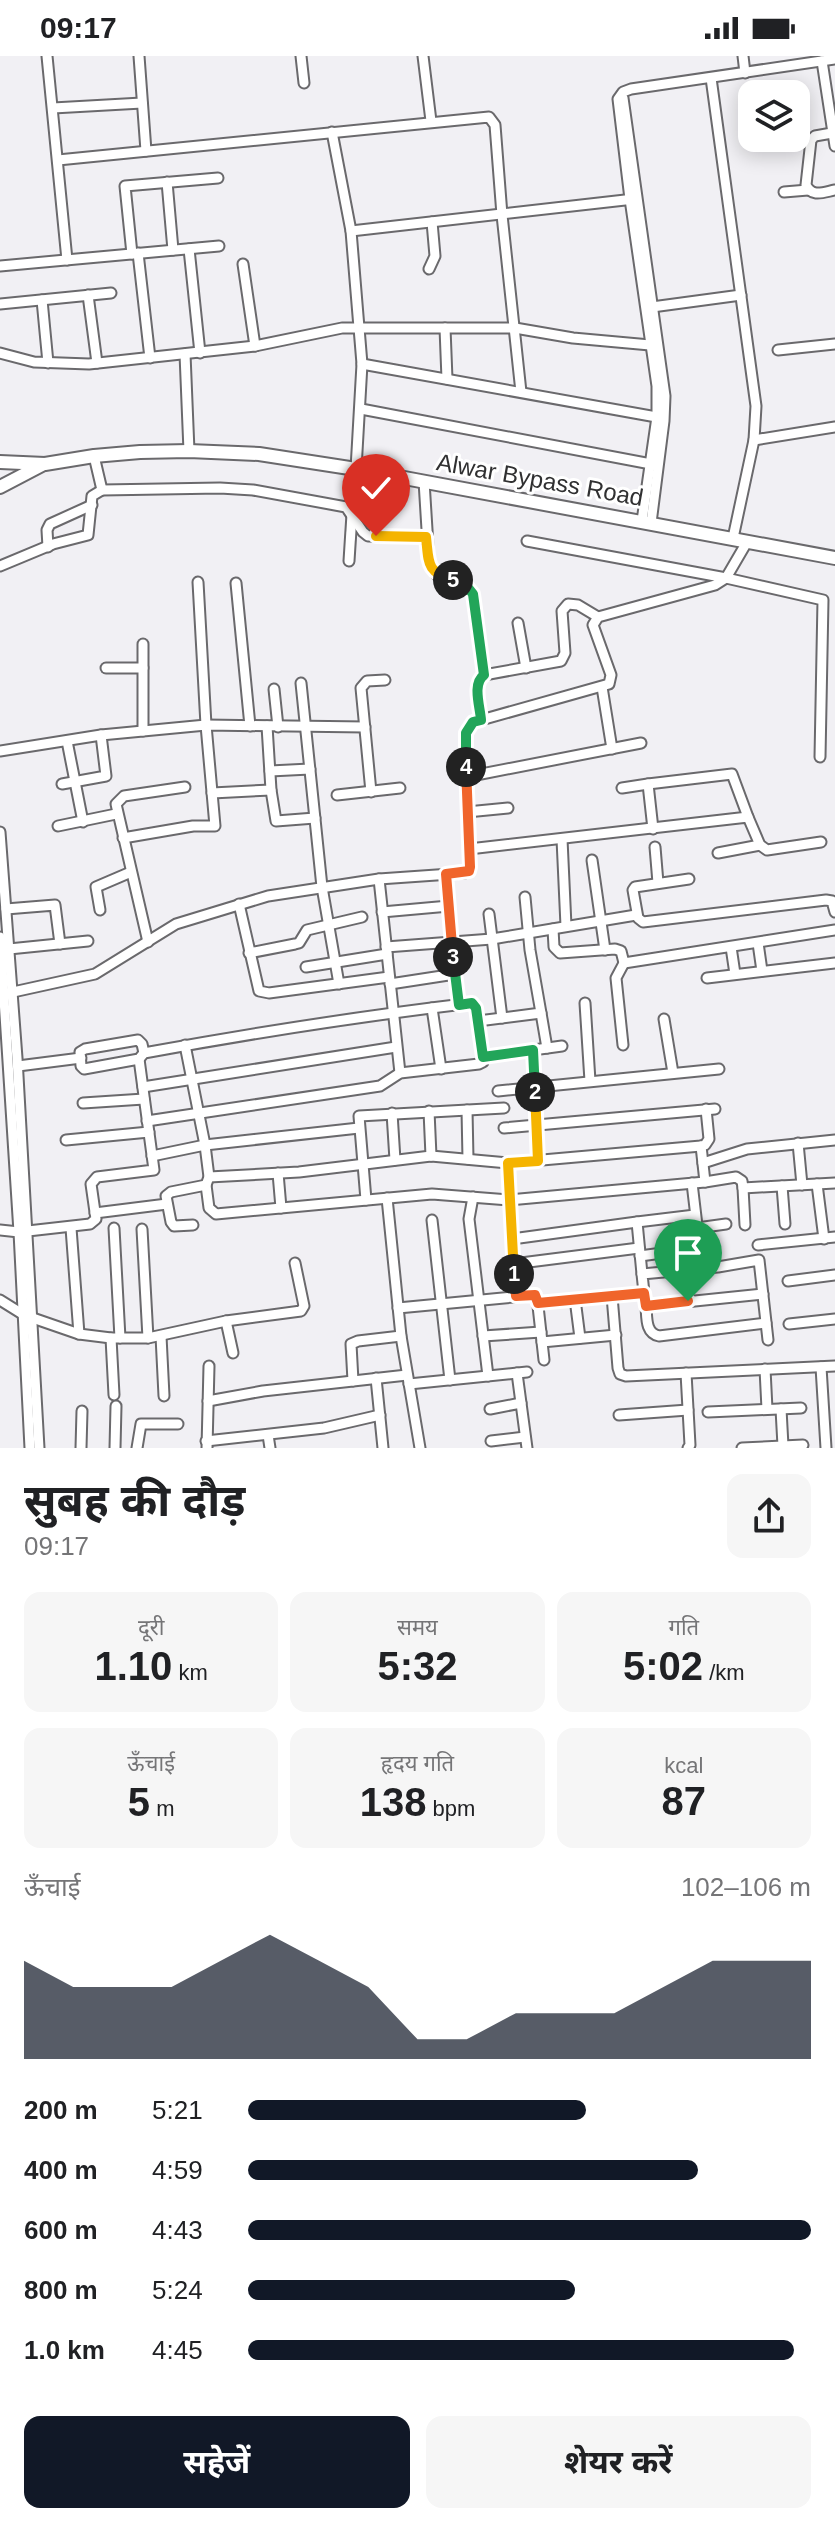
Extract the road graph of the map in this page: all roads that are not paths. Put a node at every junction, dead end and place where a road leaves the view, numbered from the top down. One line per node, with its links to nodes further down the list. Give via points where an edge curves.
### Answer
1 (47, 56): 12 (street)
2 (139, 56): 11 (street)
3 (301, 56): 10 (street)
4 (423, 56): 13 (street)
5 (743, 56): 8 (street)
6 (835, 59): 7 (street)
7 (822, 61): 8 (street); 14 (street)
8 (745, 73): 9 (street)
9 (711, 78): 24 (street, via 631,89 621,95); 38 (street)
10 (304, 83)
11 (142, 103): 12 (street); 17 (street)
12 (53, 108): 18 (street)
13 (431, 121): 15 (street); 25 (street, via 489,117 495,125)
14 (833, 127): 16 (street); 21 (street, via 811,140)
15 (332, 132): 17 (street); 27 (street)
16 (835, 146)
17 (146, 151): 18 (street)
18 (58, 160): 32 (street)
19 (218, 178): 20 (street)
20 (167, 182): 30 (street); 31 (street, via 125,186)
21 (808, 190): 22 (street); 23 (street)
22 (835, 190)
23 (784, 192)
24 (634, 199): 25 (street); 41 (street); 46 (street)
25 (502, 215): 26 (street); 44 (street)
26 (432, 222): 27 (street); 35 (street, via 435,256)
27 (351, 231): 42 (street)
28 (219, 246): 29 (street)
29 (189, 249): 30 (street); 50 (street)
30 (173, 250): 31 (street)
31 (135, 254): 32 (street); 52 (street)
32 (67, 260): 34 (street)
33 (243, 264): 47 (street)
34 (0, 266)
35 (429, 269)
36 (111, 293): 37 (street)
37 (88, 295): 39 (street); 54 (street)
38 (741, 295): 41 (street); 61 (street, via 756,406)
39 (42, 300): 40 (street); 53 (street)
40 (0, 304)
41 (652, 307): 59 (street, via 665,396)
42 (359, 328): 43 (street); 47 (street); 55 (street)
43 (445, 328): 44 (street); 56 (street)
44 (515, 328): 46 (street); 57 (street)
45 (835, 344): 48 (street)
46 (650, 345): 59 (street)
47 (255, 346): 50 (street)
48 (778, 350)
49 (0, 353): 53 (street)
50 (200, 353): 51 (street)
51 (185, 354): 52 (street); 62 (street)
52 (150, 358): 54 (street)
53 (48, 363): 54 (street)
54 (97, 363)
55 (362, 364): 56 (street); 58 (street)
56 (447, 379): 57 (street)
57 (521, 392): 59 (street)
58 (361, 409): 66 (street); 67 (street)
59 (661, 418): 66 (street); 73 (street)
60 (835, 427): 61 (street)
61 (754, 440): 75 (street)
62 (189, 451): 63 (highway, Alwar Bypass Road); 67 (highway, Alwar Bypass Road, via 259,454)
63 (94, 456): 65 (highway, Alwar Bypass Road); 70 (street)
64 (0, 462): 65 (highway)
65 (45, 464): 69 (highway)
66 (651, 464): 73 (street)
67 (356, 469): 68 (highway, Alwar Bypass Road)
68 (424, 481): 73 (highway, Alwar Bypass Road); 74 (street)
69 (0, 487)
70 (102, 490): 71 (street, via 92,496); 72 (street, via 253,490 337,503)
71 (92, 505): 78 (street, via 50,524); 78 (street, via 88,535)
72 (352, 514): 74 (street, via 368,536); 80 (street)
73 (646, 522): 75 (highway, Alwar Bypass Road)
74 (426, 537): 91 (street, via 432,571 465,584 473,594)
75 (733, 538): 77 (highway, Alwar Bypass Road)
76 (527, 541): 82 (street)
77 (747, 542): 79 (highway, Alwar Bypass Road); 82 (street)
78 (48, 547): 81 (street)
79 (835, 558)
80 (349, 561)
81 (0, 566)
82 (726, 578): 85 (street, via 699,591); 109 (street, via 823,600)
83 (198, 582): 97 (street)
84 (236, 583): 98 (street)
85 (598, 617): 90 (street, via 573,603 564,606 564,658); 94 (street, via 593,625 612,679)
86 (518, 623): 90 (street)
87 (143, 644): 89 (street)
88 (106, 668): 89 (street)
89 (143, 668): 103 (street)
90 (526, 668): 91 (street)
91 (484, 675): 96 (street, via 477,684)
92 (385, 680): 102 (street, via 367,681 361,688)
93 (301, 683): 101 (street)
94 (602, 687): 96 (street); 107 (street)
95 (274, 689): 100 (street)
96 (481, 720): 112 (street, via 466,733)
97 (206, 725): 98 (street); 103 (street); 121 (street)
98 (250, 726): 99 (street)
99 (267, 726): 100 (street); 111 (street)
100 (278, 727): 101 (street)
101 (305, 727): 102 (street); 110 (street)
102 (365, 727): 120 (street)
103 (143, 731): 104 (street)
104 (101, 735): 105 (street); 113 (street, via 106,776)
105 (67, 741): 108 (street); 113 (street)
106 (641, 743): 107 (street)
107 (612, 749): 112 (street)
108 (0, 751)
109 (820, 757)
110 (310, 769): 111 (street); 127 (street)
111 (270, 771): 119 (street)
112 (466, 777): 124 (street)
113 (75, 782): 114 (street); 128 (street)
114 (62, 784)
115 (648, 784): 118 (street); 126 (street, via 732,774); 130 (street)
116 (185, 787): 125 (street, via 124,796 116,804)
117 (400, 788): 120 (street)
118 (622, 788)
119 (271, 790): 121 (street); 127 (street, via 276,821)
120 (371, 792): 122 (street)
121 (212, 793): 132 (street, via 215,826)
122 (337, 795)
123 (508, 808): 124 (street)
124 (467, 812): 137 (street)
125 (116, 814): 128 (street); 132 (street)
126 (748, 817): 130 (street); 135 (street)
127 (315, 818): 145 (street)
128 (83, 822): 129 (street)
129 (58, 826)
130 (653, 829): 133 (street)
131 (0, 832): 149 (street)
132 (123, 838): 140 (street)
133 (562, 839): 137 (street); 158 (street)
134 (821, 842): 135 (street, via 767,850)
135 (760, 845): 138 (street)
136 (655, 847): 144 (street)
137 (469, 849): 141 (street, via 469,871)
138 (718, 853)
139 (592, 860): 156 (street)
140 (131, 872): 150 (street, via 96,887); 166 (street)
141 (446, 874): 142 (street); 148 (street)
142 (379, 879): 145 (street); 151 (street)
143 (689, 879): 144 (street)
144 (658, 883): 154 (street, via 635,887)
145 (322, 887): 147 (street); 157 (street)
146 (525, 897): 162 (street)
147 (239, 904): 166 (street, via 183,921); 174 (street)
148 (449, 906): 151 (street); 167 (street)
149 (6, 909): 159 (street); 169 (street, via 55,905)
150 (100, 910)
151 (382, 912): 172 (street)
152 (835, 912): 154 (street, via 832,901 826,900 643,922)
153 (489, 914): 164 (street)
154 (636, 915): 156 (street)
155 (362, 917): 157 (street)
156 (600, 920): 158 (street); 173 (street)
157 (329, 923): 174 (street, via 307,930 299,943); 175 (street)
158 (566, 926): 160 (street)
159 (4, 927): 171 (street)
160 (553, 929): 162 (street); 173 (street, via 554,947 560,953)
161 (835, 930): 168 (street)
162 (528, 933): 164 (street); 191 (street)
163 (0, 937): 182 (street)
164 (492, 939): 167 (street); 193 (street)
165 (88, 941): 169 (street)
166 (148, 942): 186 (street, via 95,974)
167 (451, 942): 172 (street); 180 (street)
168 (758, 943): 170 (street); 179 (street)
169 (60, 944): 171 (street)
170 (731, 947): 176 (street); 181 (street)
171 (9, 949): 186 (street)
172 (386, 950): 175 (street); 184 (street)
173 (605, 950): 176 (street, via 619,950)
174 (249, 953): 185 (street, via 256,987 264,993)
175 (335, 962): 178 (street); 185 (street)
176 (624, 963): 197 (street, via 616,978)
177 (835, 963): 179 (street)
178 (306, 967)
179 (762, 971): 181 (street)
180 (455, 974): 184 (street); 188 (street)
181 (735, 974): 183 (street)
182 (1, 976): 186 (street)
183 (707, 978)
184 (390, 980): 185 (street); 190 (street)
185 (339, 984)
186 (8, 993): 192 (street); 205 (street)
187 (585, 1003): 211 (street)
188 (459, 1005): 189 (street); 195 (street, via 475,1005)
189 (432, 1008): 190 (street); 206 (street)
190 (393, 1012): 196 (street); 199 (street)
191 (541, 1013): 193 (street); 200 (street)
192 (3, 1014): 205 (street)
193 (502, 1018): 195 (street)
194 (664, 1019): 209 (street)
195 (478, 1021): 203 (street)
196 (185, 1045): 202 (street); 210 (street)
197 (623, 1045)
198 (562, 1046): 200 (street)
199 (396, 1047): 208 (street); 210 (street)
200 (547, 1048): 201 (street)
201 (533, 1050): 203 (street); 213 (street)
202 (141, 1056): 204 (street, via 84,1069); 204 (street, via 138,1040 85,1049); 214 (street)
203 (483, 1057): 206 (street, via 479,1064)
204 (81, 1058): 205 (street)
205 (9, 1067): 212 (street); 269 (street)
206 (441, 1069): 208 (street)
207 (719, 1069): 209 (street)
208 (400, 1073): 222 (street, via 380,1086)
209 (673, 1073): 211 (street)
210 (190, 1080): 214 (street); 222 (street)
211 (590, 1081): 213 (street)
212 (5, 1082): 269 (street)
213 (535, 1085): 215 (street); 223 (street)
214 (143, 1087): 216 (street)
215 (498, 1091)
216 (144, 1099): 217 (street); 224 (street)
217 (83, 1103)
218 (504, 1108): 219 (street)
219 (467, 1110): 220 (street); 234 (street)
220 (429, 1111): 221 (street); 233 (street)
221 (392, 1113): 225 (street, via 359,1116); 235 (street)
222 (197, 1114): 224 (street); 230 (street)
223 (536, 1124): 226 (street); 231 (street, via 710,1109 709,1139); 236 (street)
224 (148, 1126): 227 (street); 232 (street)
225 (359, 1128): 230 (street); 237 (street)
226 (504, 1128)
227 (66, 1140)
228 (835, 1140): 229 (street)
229 (798, 1143): 239 (street, via 747,1149); 246 (street)
230 (205, 1145): 232 (street); 241 (street)
231 (701, 1146): 236 (street); 239 (street)
232 (152, 1156): 255 (street, via 154,1170 93,1180)
233 (431, 1156): 234 (street); 235 (street)
234 (468, 1159): 238 (street)
235 (395, 1160): 237 (street)
236 (538, 1161): 238 (street)
237 (362, 1163): 240 (street); 251 (street)
238 (508, 1163): 252 (street)
239 (703, 1163): 242 (street)
240 (278, 1173): 241 (street); 254 (street)
241 (207, 1181): 253 (street, via 168,1193); 254 (street, via 209,1208 216,1214)
242 (705, 1182): 243 (street); 248 (street, via 736,1177)
243 (692, 1183): 252 (street); 256 (street)
244 (835, 1183): 245 (street)
245 (817, 1184): 246 (street); 272 (street)
246 (802, 1185): 247 (street)
247 (782, 1186): 248 (street); 260 (street)
248 (743, 1188): 262 (street)
249 (473, 1197): 250 (street); 252 (street); 289 (street, via 469,1219)
250 (387, 1198): 251 (street); 293 (street)
251 (366, 1200): 254 (street)
252 (509, 1200): 271 (street)
253 (167, 1204): 255 (street); 261 (street, via 174,1226)
254 (281, 1208)
255 (95, 1213): 263 (street, via 93,1223)
256 (695, 1215): 258 (street); 265 (street)
257 (432, 1220): 290 (street)
258 (637, 1222): 271 (street); 275 (street)
259 (726, 1224): 265 (street)
260 (785, 1224)
261 (193, 1225)
262 (745, 1225)
263 (71, 1228): 269 (street); 299 (street)
264 (114, 1228): 305 (street)
265 (697, 1228): 274 (street)
266 (142, 1229): 306 (street)
267 (0, 1230): 269 (street)
268 (756, 1230): 273 (street)
269 (23, 1231): 294 (street)
270 (835, 1237): 272 (street)
271 (512, 1239): 278 (street)
272 (824, 1239): 273 (street)
273 (758, 1245): 276 (street)
274 (699, 1248): 275 (street); 279 (street)
275 (640, 1252): 278 (street); 280 (street)
276 (759, 1260): 279 (street); 284 (street)
277 (295, 1263): 296 (street, via 301,1311)
278 (513, 1264): 285 (street)
279 (702, 1268): 280 (street)
280 (642, 1274): 283 (street)
281 (835, 1275): 282 (street)
282 (788, 1281)
283 (644, 1293): 286 (street); 292 (street)
284 (763, 1294): 292 (street); 297 (street)
285 (516, 1296): 289 (street); 291 (street, via 535,1295)
286 (612, 1296): 287 (street); 300 (street)
287 (575, 1299): 291 (street); 307 (street)
288 (0, 1300): 294 (street)
289 (479, 1300): 290 (street); 303 (street)
290 (441, 1303): 293 (street); 319 (street)
291 (538, 1303): 304 (street)
292 (646, 1306): 297 (street, via 649,1330 659,1336)
293 (398, 1308): 302 (street)
294 (28, 1317): 299 (street); 342 (street); 343 (street)
295 (835, 1319): 298 (street)
296 (226, 1321): 301 (street); 309 (street)
297 (766, 1323): 308 (street)
298 (789, 1324)
299 (79, 1334): 305 (street)
300 (616, 1335): 307 (street); 315 (street, via 620,1374)
301 (161, 1336): 306 (street); 321 (street)
302 (401, 1336): 318 (street); 320 (street, via 354,1342)
303 (483, 1336): 304 (street); 316 (street)
304 (541, 1337): 307 (street); 310 (street)
305 (115, 1338): 306 (street); 345 (street)
306 (148, 1338)
307 (580, 1338)
308 (768, 1340)
309 (233, 1353)
310 (544, 1360)
311 (209, 1366): 322 (street)
312 (835, 1366): 313 (street)
313 (821, 1367): 314 (street); 325 (street)
314 (765, 1369): 315 (street); 328 (street)
315 (686, 1373): 330 (street)
316 (488, 1376): 319 (street); 323 (street, via 522,1373)
317 (376, 1378): 318 (street); 320 (street); 333 (street)
318 (408, 1380): 319 (street); 349 (street)
319 (450, 1380)
320 (353, 1381): 322 (street)
321 (164, 1396)
322 (208, 1401): 339 (street)
323 (521, 1403): 327 (street); 338 (street)
324 (835, 1405): 325 (street)
325 (823, 1406): 353 (street)
326 (801, 1408): 329 (street)
327 (490, 1409)
328 (767, 1409): 329 (street); 332 (street)
329 (781, 1409): 340 (street)
330 (688, 1410): 334 (street); 350 (street)
331 (82, 1411): 344 (street)
332 (708, 1412)
333 (380, 1415): 336 (street); 348 (street)
334 (619, 1415)
335 (178, 1424): 346 (street, via 141,1424)
336 (268, 1435): 339 (street); 347 (street)
337 (491, 1441): 338 (street)
338 (526, 1443)
339 (207, 1444)
340 (783, 1446): 341 (street); 352 (street)
341 (797, 1446)
342 (30, 1448)
343 (39, 1448)
344 (81, 1448)
345 (115, 1448)
346 (137, 1448)
347 (270, 1448)
348 (383, 1448)
349 (420, 1448)
350 (688, 1448)
351 (742, 1448): 352 (street)
352 (756, 1448)
353 (826, 1448)

